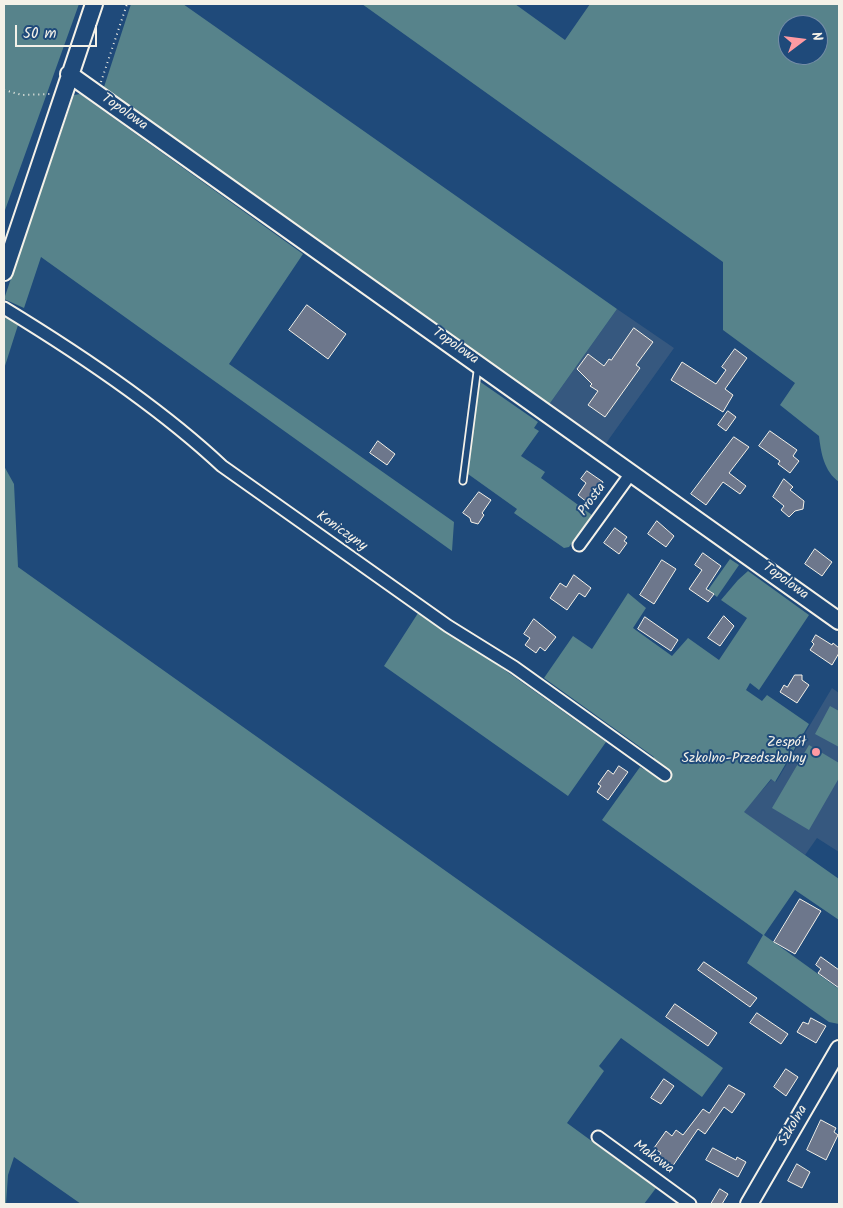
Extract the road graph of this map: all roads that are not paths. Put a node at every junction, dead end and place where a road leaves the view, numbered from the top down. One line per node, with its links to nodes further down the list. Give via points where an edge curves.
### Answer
1 (94, 4): 2 (street)
2 (70, 74): 3 (street); 5 (street, Topolowa)
3 (4, 272)
4 (4, 308): 10 (street, Koniczyny, via 87,362 193,439 222,466)
5 (478, 363): 6 (street, Topolowa); 7 (lane)
6 (632, 472): 8 (street, Prosta); 9 (street, Topolowa)
7 (463, 481)
8 (579, 545)
9 (839, 622)
10 (665, 775)
11 (839, 1049): 14 (street, Szkolna)
12 (598, 1137): 13 (street, Makowa)
13 (690, 1204)
14 (749, 1204)

